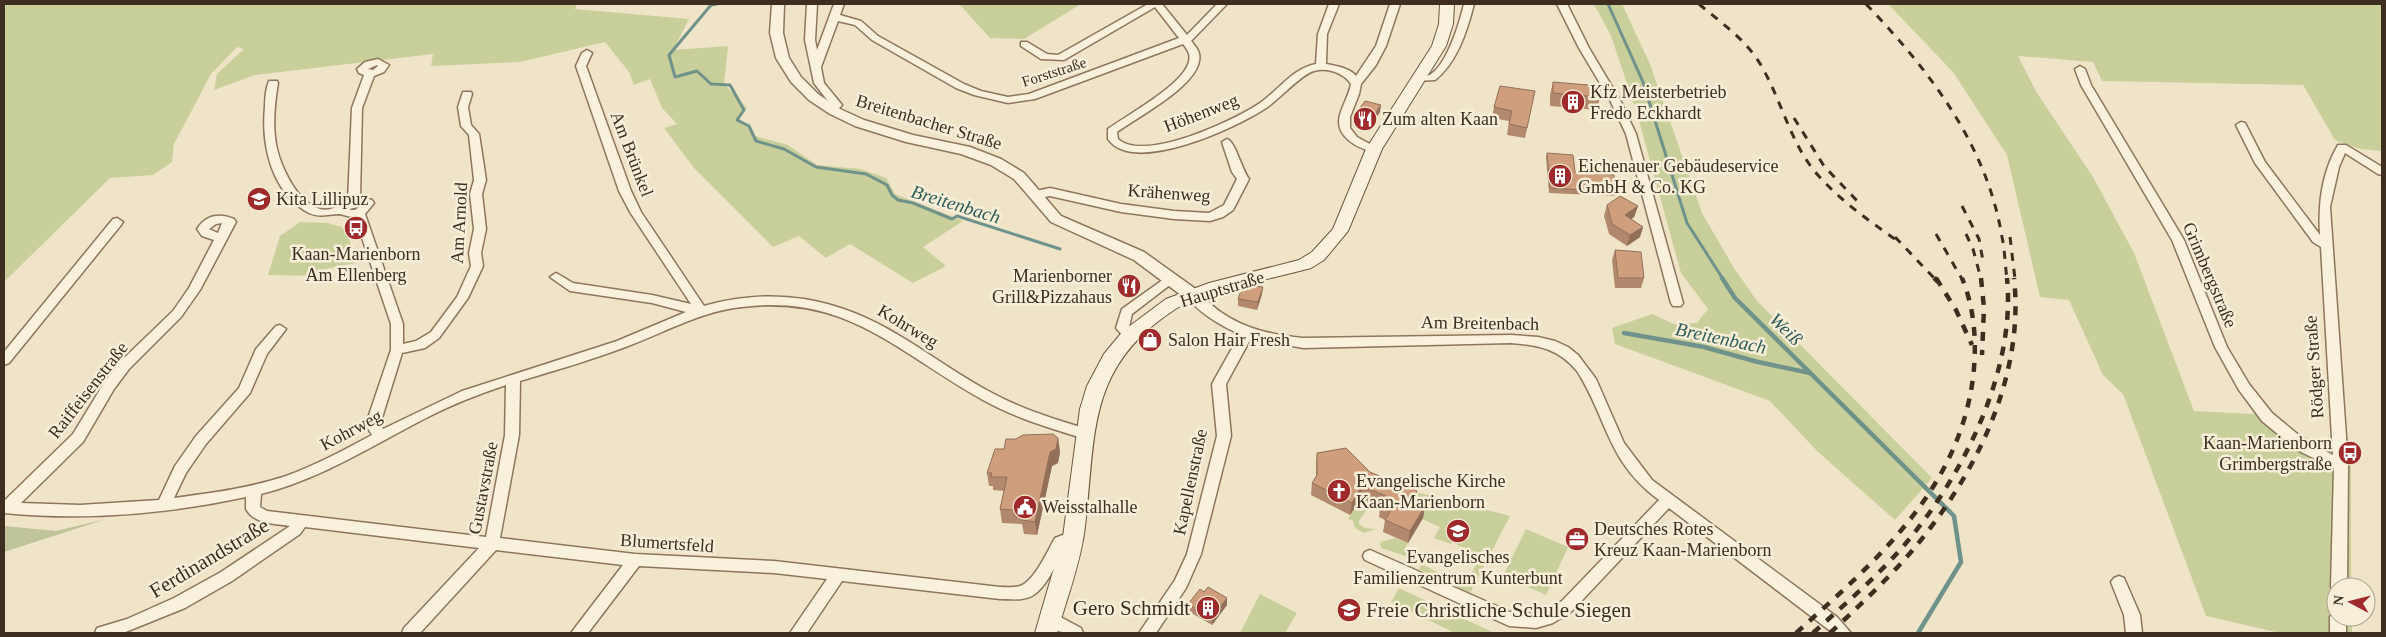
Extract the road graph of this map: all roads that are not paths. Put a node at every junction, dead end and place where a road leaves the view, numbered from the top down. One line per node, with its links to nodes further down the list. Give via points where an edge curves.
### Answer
1 (778, 4): 23 (street, Breitenbacher Straße, via 775,32 785,65 797,82)
2 (812, 4): 15 (street, via 810,40)
3 (840, 4): 11 (street)
4 (1156, 4): 12 (street, Höhenweg); 13 (street, via 1068,55 1050,59)
5 (1222, 4): 12 (street, Forststraße)
6 (1334, 4): 16 (street, via 1327,16 1320,48)
7 (1395, 4): 21 (street, via 1387,33 1365,74)
8 (1447, 4): 19 (main road, Hauptstraße, via 1446,24 1439,46)
9 (1469, 4): 19 (street, via 1462,29 1446,62 1431,78)
10 (1562, 4): 36 (street, via 1631,134)
11 (835, 17): 12 (street, Forststraße, via 858,22 875,38 960,86 1008,100 1031,97); 15 (street)
12 (1184, 40): 16 (street, Höhenweg, via 1196,58 1194,66 1171,90 1112,130 1115,142 1137,148 1155,147 1208,133 1239,120 1264,105 1302,73)
13 (1024, 44)
14 (587, 54): 37 (street, Am Brünkel, via 581,66 625,191)
15 (816, 67): 23 (street, via 818,83 837,105)
16 (1321, 67): 21 (street, via 1352,76)
17 (2080, 69): 46 (street, Grimbergstraße, via 2086,85 2178,240 2222,347 2244,388 2267,417 2302,446)
18 (370, 73): 29 (street, via 357,108)
19 (1419, 79): 26 (main road, Hauptstraße)
20 (273, 82): 29 (street, via 270,144 280,175 296,197 314,211 328,213)
21 (1357, 82): 26 (street, via 1344,116 1344,129 1354,141)
22 (467, 94): 41 (street, Am Arnold, via 463,107 466,126 474,134 480,180 476,194 480,229 475,253 477,266 462,298 435,335 420,345)
23 (832, 110): 28 (street, Breitenbacher Straße, via 885,132 995,161 1018,176)
24 (2241, 125): 32 (street, via 2260,162 2317,238)
25 (1227, 142): 28 (street, Krähenweg, via 1243,179 1229,207 1210,217 1121,208 1050,192)
26 (1374, 149): 35 (main road, Hauptstraße, via 1340,230 1318,256 1286,270)
27 (2382, 172): 32 (street, Rödger Straße, via 2342,147 2333,167 2324,207)
28 (1034, 195): 34 (street, Breitenbacher Straße, via 1047,212 1063,224 1139,256)
29 (356, 207): 41 (street, via 395,316)
30 (117, 222): 42 (street)
31 (219, 238): 50 (street, Raiffeisenstraße, via 194,290 177,314 124,366 78,438)
32 (2325, 244): 46 (street, Rödger Straße)
33 (556, 277): 37 (street, Kohrweg, via 570,287 652,298)
34 (1171, 278): 35 (street, Breitenbacher Straße); 40 (street, via 1126,312 1122,328)
35 (1191, 294): 39 (street, Am Breitenbach, via 1220,320); 40 (main road, Hauptstraße, via 1172,303)
36 (1677, 303)
37 (700, 311): 43 (street, Kohrweg, via 615,347); 44 (street, Kohrweg, via 759,301 791,301 830,308 884,332 988,398)
38 (280, 329): 49 (street, via 261,352 245,390 180,470)
39 (1247, 332): 48 (street, Am Breitenbach, via 1303,343 1511,339 1552,345 1565,351 1584,371 1631,466); 65 (street, Kapellenstraße, via 1219,384 1224,436 1194,554 1182,584)
40 (1130, 335): 44 (main road, Hauptstraße, via 1110,358 1096,386)
41 (397, 350): 45 (street, via 374,418 374,427)
42 (4, 360)
43 (513, 378): 45 (street, Kohrweg, via 466,394); 53 (street, Gustavstraße, via 512,435)
44 (1085, 434): 52 (main road, Hauptstraße)
45 (380, 435): 47 (street, Kohrweg, via 310,472)
46 (2340, 464): 57 (street, Rödger Straße)
47 (254, 490): 49 (street, Kohrweg); 51 (street, Blumertsfeld, via 253,509 258,514)
48 (1667, 501): 54 (street, via 1567,606 1559,613 1536,621 1522,622 1496,614); 66 (street, Am Breitenbach)
49 (162, 506): 50 (street, Kohrweg, via 85,512)
50 (5, 507)
51 (302, 521): 53 (street, Blumertsfeld); 60 (street, Ferdinandstraße, via 295,530 242,567 194,596 160,614)
52 (1073, 537): 56 (street, Blumertsfeld, via 1060,542 1040,578 1027,591 1000,593); 59 (main road, Hauptstraße)
53 (492, 544): 55 (street, Blumertsfeld); 61 (street, Gustavstraße)
54 (1370, 556)
55 (635, 560): 56 (street, Blumertsfeld, via 774,567); 62 (street)
56 (838, 575): 63 (street)
57 (2339, 577)
58 (2119, 582): 67 (street, via 2132,615)
59 (1049, 626): 64 (street)
60 (103, 633)
61 (410, 633)
62 (579, 633)
63 (798, 633)
64 (1075, 633)
65 (1147, 633)
66 (1844, 633)
67 (2134, 633)

